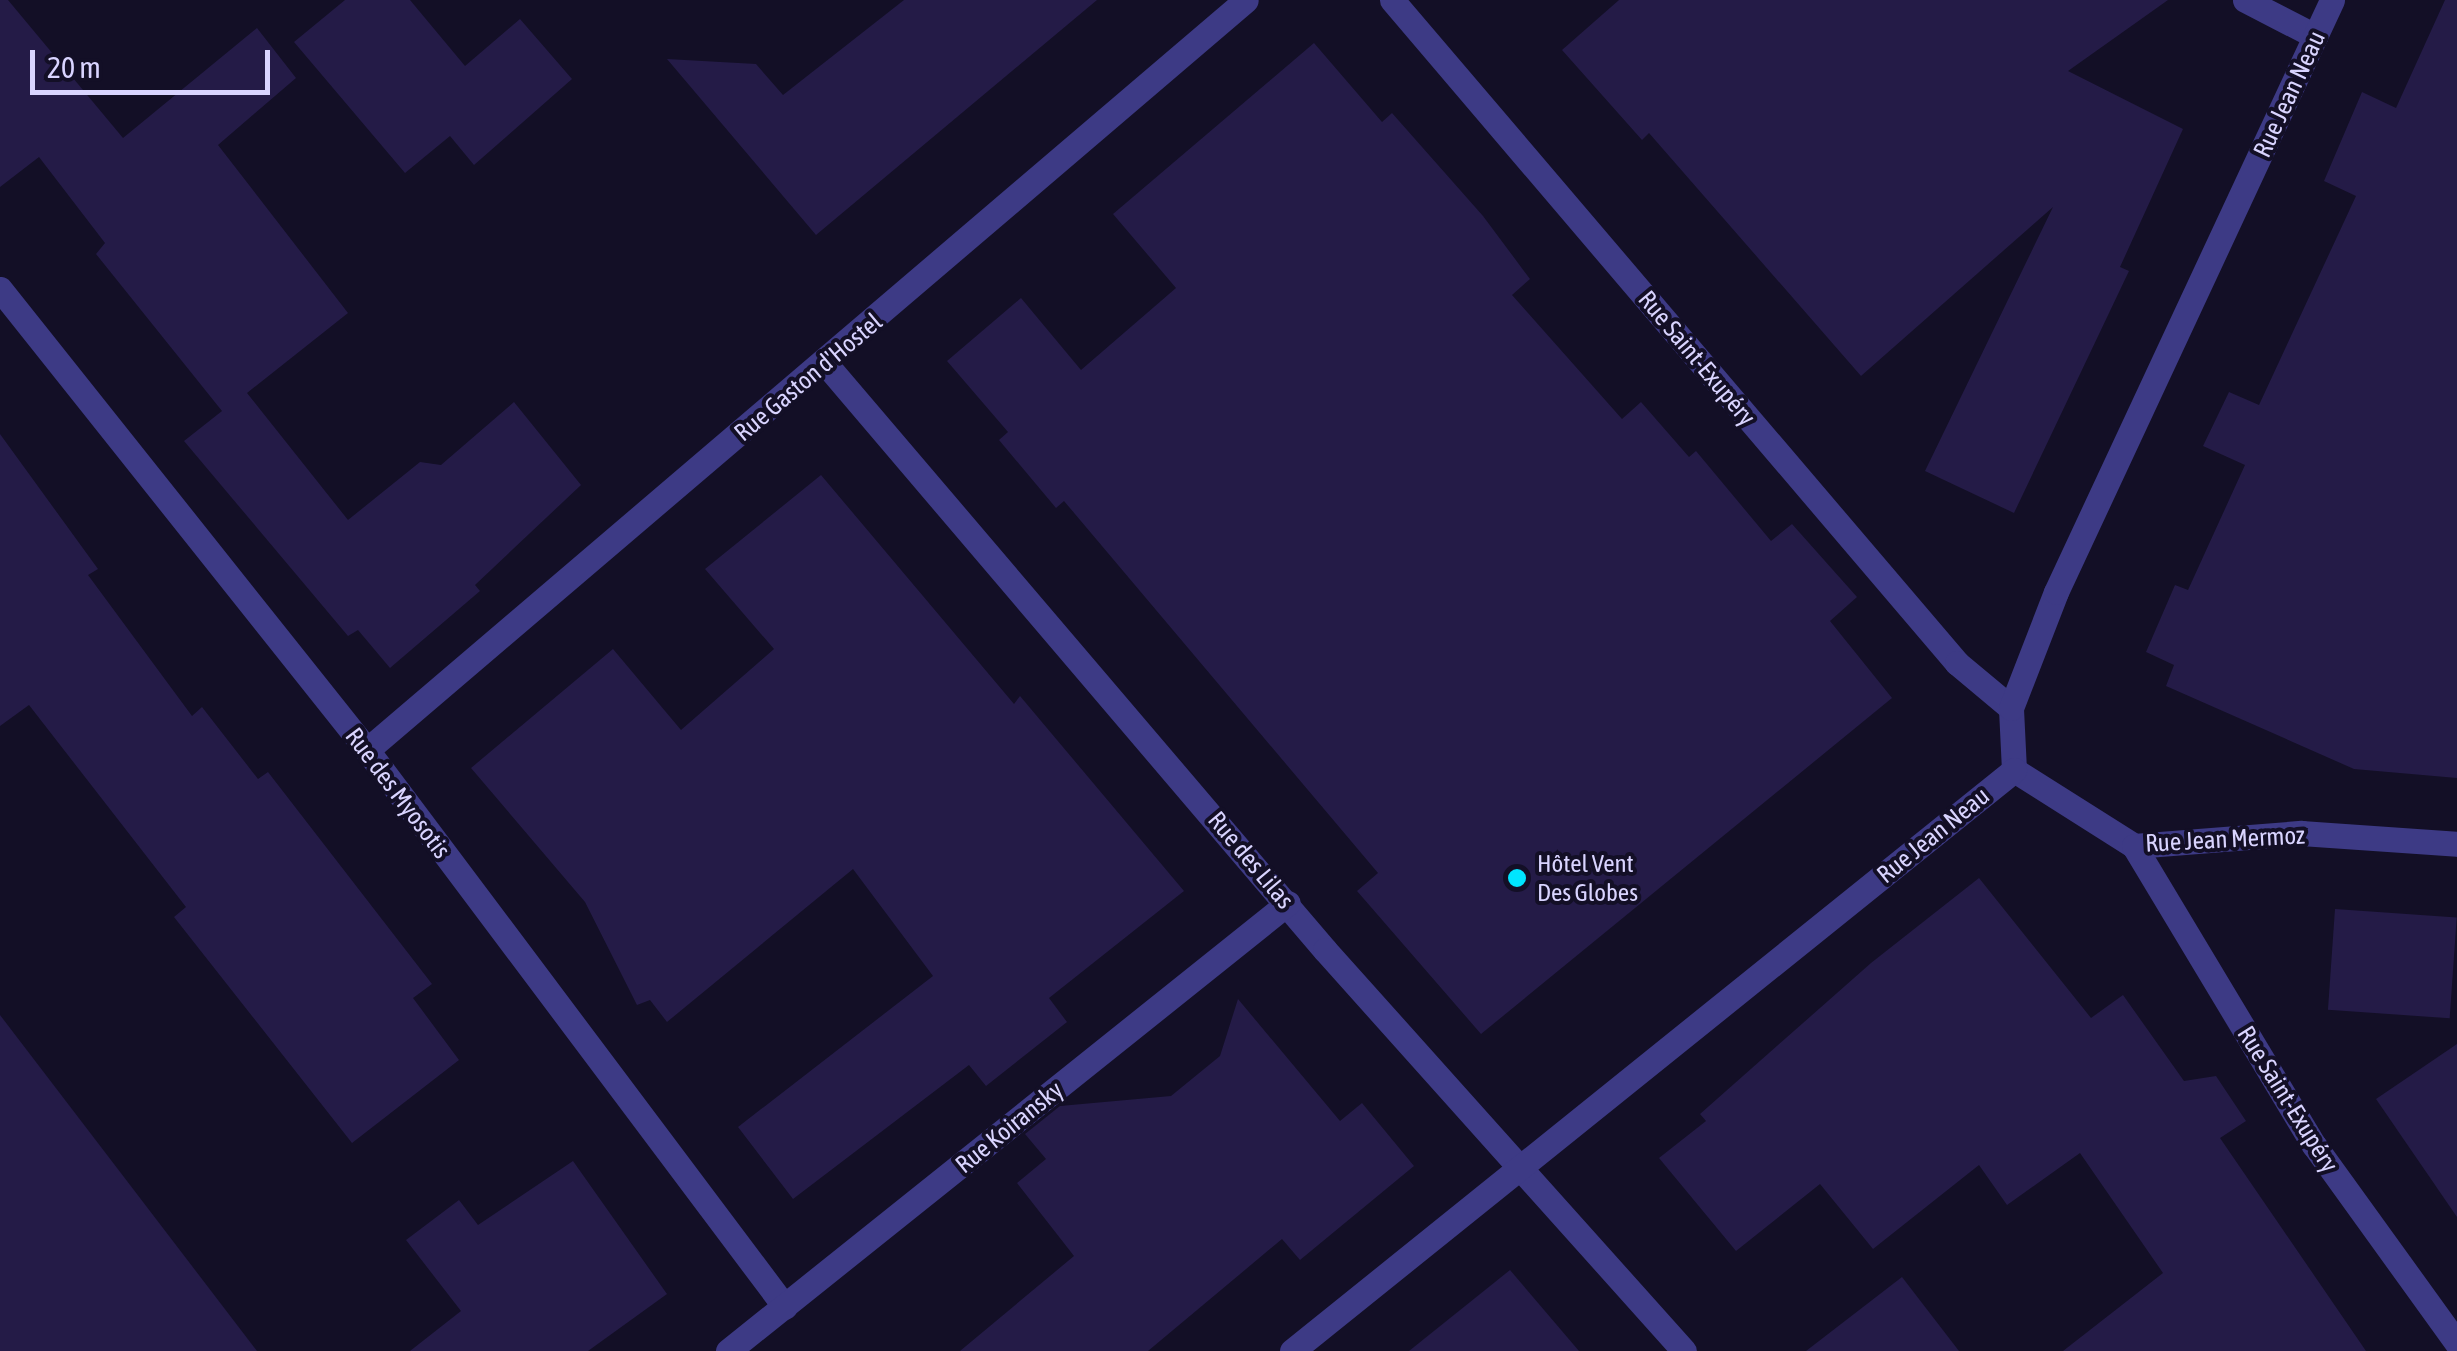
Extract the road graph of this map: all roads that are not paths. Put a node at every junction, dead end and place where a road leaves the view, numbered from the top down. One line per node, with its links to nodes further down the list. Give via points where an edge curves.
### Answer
1 (1246, 0): 7 (street, Rue Gaston d'Hostel)
2 (1392, 0): 8 (street, Rue Saint-Exupéry, via 1958,663)
3 (2245, 0): 5 (street)
4 (2332, 0): 5 (street, Rue Jean Neau)
5 (2315, 36): 8 (street, Rue Jean Neau, via 2056,592)
6 (0, 289): 9 (street, Rue des Myosotis)
7 (825, 363): 9 (street, Rue Gaston d'Hostel); 13 (street, Rue des Lilas)
8 (2011, 708): 10 (street, Rue Jean Neau)
9 (367, 750): 15 (street, Rue des Myosotis)
10 (2014, 770): 12 (street, Rue Jean Mermoz); 14 (street, Rue Jean Neau)
11 (2457, 844): 12 (street, Rue Jean Mermoz, via 2301,833)
12 (2134, 846): 16 (street, Rue Saint-Exupéry, via 2314,1145)
13 (1288, 903): 14 (street, Rue des Lilas); 15 (street, Rue Koiransky)
14 (1517, 1170): 18 (street, Rue Jean Neau); 19 (street, Rue des Lilas)
15 (785, 1306): 17 (street, Rue Koiransky)
16 (2457, 1343)
17 (728, 1351)
18 (1292, 1351)
19 (1684, 1351)

